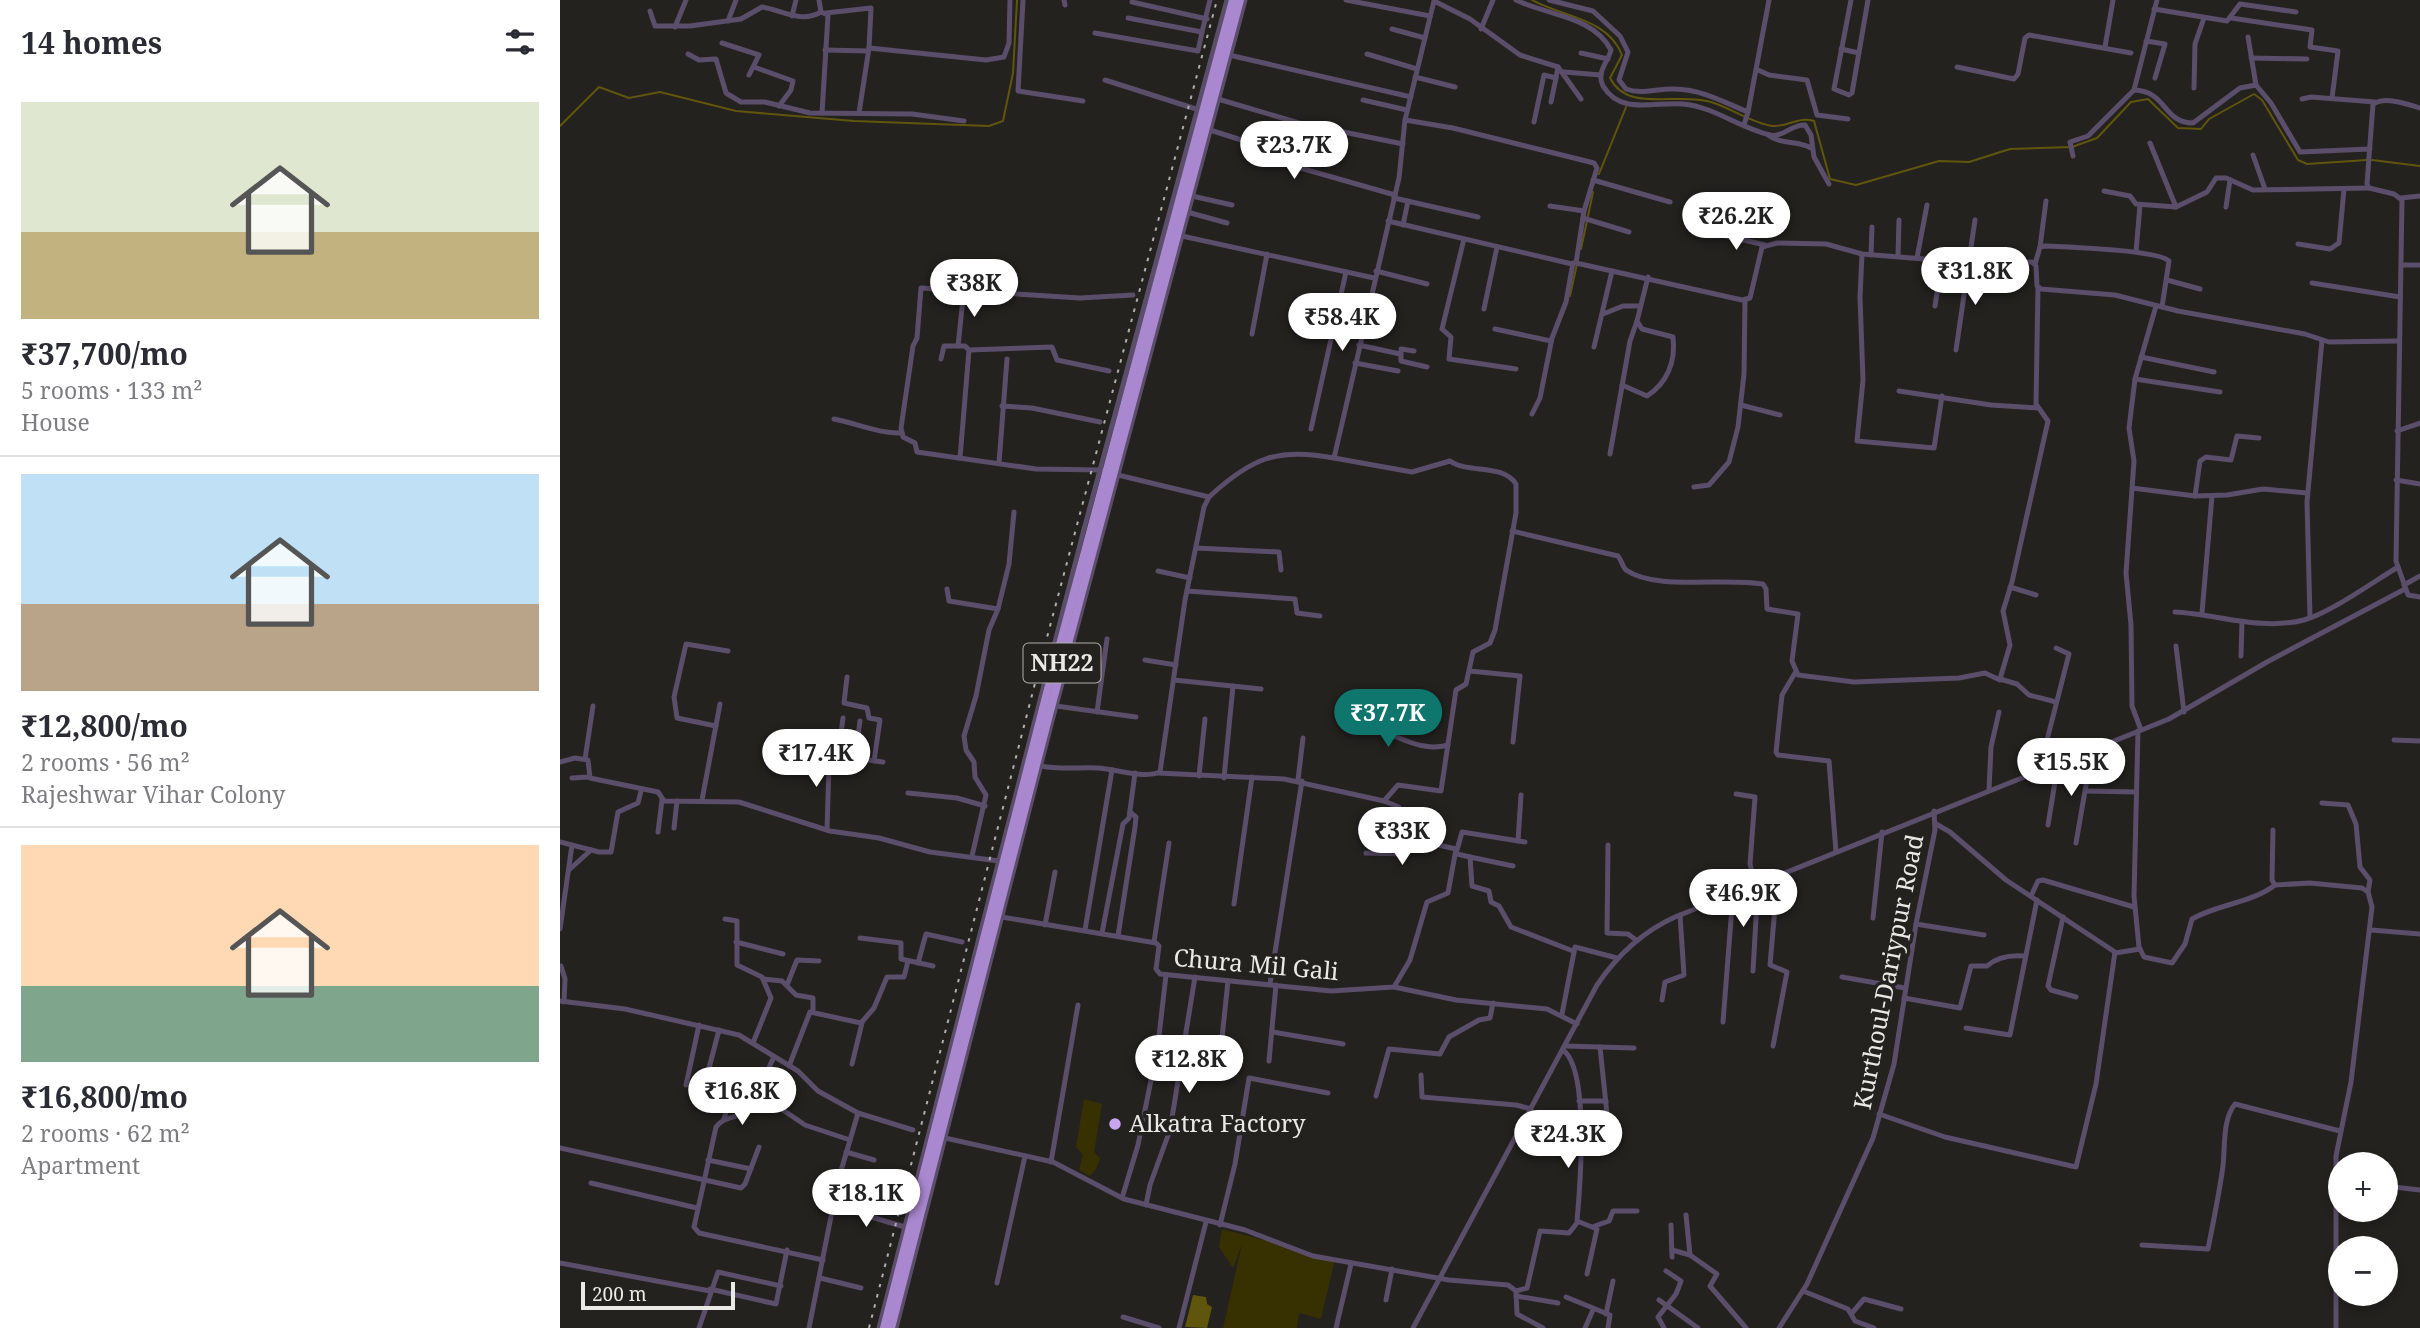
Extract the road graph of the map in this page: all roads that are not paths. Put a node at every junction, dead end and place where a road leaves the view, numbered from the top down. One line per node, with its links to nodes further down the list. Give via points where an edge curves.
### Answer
1 (686, 0): 36 (street)
2 (736, 0): 35 (street)
3 (761, 0): 23 (street)
4 (796, 0): 29 (street)
5 (819, 0): 27 (street)
6 (1010, 0): 46 (street, via 1009,43 1004,57 986,60)
7 (1023, 0): 83 (street, via 1018,91)
8 (1210, 0): 34 (street)
9 (1227, 0): 49 (street)
10 (1233, 0): 500 (highway, NH22, bridge)
11 (1242, 0): 55 (street); 501 (highway, NH22, bridge, via 1049,715)
12 (1346, 0): 30 (street)
13 (1493, 0): 38 (street)
14 (1516, 0): 57 (street, via 1588,25 1610,48)
15 (1549, 0): 71 (street, via 1593,11 1620,36 1628,52)
16 (1769, 0): 63 (street)
17 (1868, 0): 25 (street)
18 (2113, 0): 45 (street)
19 (2157, 0): 24 (street)
20 (1433, 1): 30 (street); 38 (street)
21 (1132, 2): 34 (street)
22 (1850, 3): 25 (street); 47 (street)
23 (759, 8): 29 (street); 35 (street)
24 (2154, 9): 32 (street); 43 (street)
25 (1866, 10): 51 (street)
26 (650, 11): 36 (street, via 655,26)
27 (823, 12): 29 (street); 46 (street, via 871,8); 48 (street, via 830,24)
28 (2296, 12): 33 (street, via 2240,4)
29 (792, 16)
30 (1430, 16): 41 (street)
31 (1128, 18): 39 (street)
32 (2204, 18): 33 (street); 74 (street, via 2195,44)
33 (2231, 18): 78 (street, via 2312,30 2310,47 2338,51)
34 (1208, 19): 39 (street)
35 (728, 21): 36 (street)
36 (675, 27)
37 (1392, 29): 41 (street)
38 (1481, 29): 59 (street, via 1520,55)
39 (1197, 31): 40 (street, via 1198,51)
40 (1095, 33)
41 (1425, 37): 62 (street)
42 (2248, 37): 56 (street)
43 (2146, 41): 69 (street, via 2165,45); 75 (street)
44 (722, 43): 60 (street, via 759,55)
45 (2105, 47): 52 (street); 61 (street, via 2029,35 2014,79)
46 (868, 49): 48 (street); 91 (street)
47 (1841, 49): 51 (street); 51 (street, via 1835,92 1852,94)
48 (825, 50): 90 (street)
49 (1213, 51): 55 (street); 87 (street)
50 (1581, 53): 57 (street)
51 (1859, 53)
52 (2131, 53)
53 (688, 54): 86 (street, via 718,61 730,96 741,102)
54 (1367, 54): 62 (street)
55 (1230, 55): 77 (street); 79 (street)
56 (2251, 58): 58 (street); 72 (street)
57 (1608, 59): 66 (street)
58 (2307, 59)
59 (1558, 66): 64 (street); 68 (street)
60 (754, 67): 65 (street); 86 (street, via 793,82)
61 (1957, 67)
62 (1418, 69): 67 (street)
63 (1758, 70): 92 (street); 93 (street, via 1807,80 1817,115)
64 (1564, 72): 66 (street); 80 (street)
65 (749, 75)
66 (1601, 75): 76 (street)
67 (1415, 77): 73 (street); 77 (street)
68 (1556, 78): 84 (street); 96 (street, via 1544,75)
69 (2155, 78)
70 (1105, 80): 87 (street)
71 (1618, 84): 76 (street); 92 (street, via 1632,91 1702,93)
72 (2256, 85): 75 (street, via 2240,88 2193,123 2178,120 2154,93); 103 (street, via 2300,152)
73 (1455, 87)
74 (2193, 88)
75 (2134, 90): 104 (street, via 2088,136 2071,144)
76 (1610, 93): 97 (street, via 1627,104 1684,104)
77 (1410, 96): 89 (street)
78 (2332, 98): 81 (street); 85 (street)
79 (1218, 99): 98 (street); 101 (street, via 1299,123)
80 (1581, 99)
81 (2302, 99)
82 (1363, 100): 89 (street)
83 (1083, 101)
84 (1551, 102)
85 (2375, 102): 88 (street, via 2394,101); 103 (street)
86 (779, 106): 90 (street)
87 (1196, 108): 126 (street)
88 (2420, 108)
89 (1407, 110): 94 (street)
90 (822, 113): 91 (street)
91 (859, 113): 95 (street)
92 (1749, 113): 97 (street)
93 (1848, 119)
94 (1405, 120): 101 (street); 106 (street, via 1594,163 1597,168)
95 (964, 121)
96 (1534, 122)
97 (1745, 124): 99 (street)
98 (1209, 130): 113 (street); 115 (street, via 1259,145 1260,157)
99 (1766, 133): 102 (street, via 1774,140); 102 (street, via 1777,135 1794,125 1805,125)
100 (2150, 143): 124 (street)
101 (1403, 144): 115 (street)
102 (1811, 148): 108 (street)
103 (2370, 151): 109 (street)
104 (2073, 154)
105 (2253, 155): 110 (street)
106 (1592, 180): 119 (street); 128 (street)
107 (2230, 180): 110 (street, via 2253,190); 124 (street, via 2216,178 2207,192); 125 (street)
108 (1829, 184)
109 (2369, 188): 111 (street); 116 (street)
110 (2265, 189): 111 (street)
111 (2344, 189): 140 (street, via 2339,243 2330,249)
112 (2104, 191): 122 (street, via 2130,196)
113 (1192, 196): 120 (street); 127 (street)
114 (2420, 196): 116 (street)
115 (1394, 197): 117 (street); 132 (street)
116 (2401, 198): 154 (street)
117 (1408, 201): 129 (street); 134 (street)
118 (2046, 201): 143 (street)
119 (1670, 202)
120 (1232, 205)
121 (1927, 205): 149 (street)
122 (2140, 205): 124 (street); 144 (street)
123 (1550, 206): 128 (street)
124 (2176, 207)
125 (2227, 207)
126 (1170, 208): 127 (street); 214 (street)
127 (1188, 212): 133 (street); 138 (street)
128 (1583, 215): 136 (street); 152 (street)
129 (1478, 216)
130 (1899, 220): 148 (street)
131 (1975, 220): 151 (street)
132 (1388, 221): 134 (street); 156 (street)
133 (1227, 222)
134 (1403, 225): 139 (street)
135 (1872, 227): 147 (street)
136 (1629, 232)
137 (1713, 233): 141 (street)
138 (1182, 236): 145 (street); 215 (street)
139 (1464, 239): 142 (street); 193 (street, via 1442,328 1451,337 1448,359)
140 (2298, 244)
141 (1766, 245): 146 (street, via 1826,244); 169 (street, via 1758,257 1750,298)
142 (1497, 247): 152 (street); 173 (street)
143 (2040, 247): 144 (street); 153 (street)
144 (2136, 251): 161 (street, via 2168,259)
145 (1267, 254): 158 (street); 177 (street)
146 (1862, 254): 147 (street); 201 (street, via 1863,380 1857,441 1934,448)
147 (1871, 255): 148 (street)
148 (1898, 257): 149 (street)
149 (1917, 258): 150 (street)
150 (1942, 260): 151 (street); 171 (street)
151 (1969, 261): 153 (street); 185 (street)
152 (1575, 263): 157 (street); 179 (street)
153 (2035, 264): 164 (street)
154 (2402, 265): 155 (street); 168 (street)
155 (2420, 265)
156 (1376, 271): 160 (street); 163 (street)
157 (1612, 271): 159 (street); 174 (street)
158 (1346, 272): 160 (street); 210 (street)
159 (1648, 277): 169 (street); 170 (street)
160 (1374, 278): 181 (street)
161 (2167, 280): 166 (street); 172 (street)
162 (2312, 283): 168 (street)
163 (1427, 284)
164 (2038, 287): 172 (street, via 2115,295); 204 (street)
165 (964, 289): 167 (street, via 1080,298); 182 (street); 212 (street, via 921,288)
166 (2200, 289)
167 (1133, 295)
168 (2400, 297): 180 (street)
169 (1745, 301): 202 (street)
170 (1640, 306): 174 (street, via 1623,306); 175 (street)
171 (1935, 306)
172 (2159, 307): 178 (street); 188 (street)
173 (1484, 309)
174 (1603, 314): 183 (street)
175 (1637, 321): 198 (street); 198 (street, via 1643,329 1673,337 1670,370 1664,383 1647,396)
176 (1495, 329): 179 (street)
177 (1252, 334)
178 (2322, 340): 180 (street); 226 (street)
179 (1551, 341): 205 (street, via 1540,398)
180 (2398, 341): 211 (street)
181 (1359, 345): 187 (street); 191 (street)
182 (958, 346): 184 (street); 189 (street, via 943,346)
183 (1594, 347)
184 (969, 350): 194 (street, via 1052,346 1057,360); 217 (street)
185 (1956, 350)
186 (1414, 351): 187 (street, via 1402,348)
187 (1400, 354): 192 (street, via 1402,362)
188 (2141, 358): 196 (street); 197 (street)
189 (941, 359)
190 (1007, 359): 203 (street)
191 (1355, 363): 195 (street); 218 (street)
192 (1427, 367)
193 (1516, 369)
194 (1109, 371)
195 (1398, 372)
196 (2214, 372)
197 (2135, 379): 200 (street); 225 (street, via 2129,428)
198 (1622, 385): 216 (street)
199 (1899, 391): 201 (street)
200 (2220, 392)
201 (1942, 396): 204 (street)
202 (1741, 405): 206 (street); 224 (street, via 1727,467 1709,485)
203 (1002, 407): 208 (street, via 1032,408); 219 (street)
204 (2038, 408): 238 (street, via 2048,421)
205 (1532, 414)
206 (1780, 415)
207 (834, 419): 212 (street)
208 (1100, 422)
209 (2420, 423): 211 (street)
210 (1311, 429)
211 (2397, 430): 222 (street)
212 (902, 433): 217 (street, via 919,453)
213 (2259, 438): 227 (street, via 2237,436 2231,460 2206,457 2200,461)
214 (1108, 446): 215 (street); 220 (street)
215 (1125, 450): 221 (street)
216 (1609, 454)
217 (960, 458): 219 (street)
218 (1334, 458): 229 (street, via 1293,452 1268,456); 231 (street, via 1412,472 1450,461 1461,468 1502,474 1516,484)
219 (999, 463): 220 (street, via 1044,470)
220 (1101, 470): 306 (street)
221 (1118, 475): 229 (street); 269 (street)
222 (2396, 480): 223 (street); 233 (street)
223 (2420, 484)
224 (1694, 487)
225 (2132, 488): 227 (street); 279 (street, via 2126,565 2132,706)
226 (2307, 493): 228 (street, via 2263,489); 249 (street)
227 (2194, 496): 228 (street)
228 (2213, 496): 247 (street)
229 (1209, 497): 232 (street)
230 (1014, 512): 245 (street)
231 (1512, 531): 259 (street, via 1493,638 1473,652); 260 (street, via 1618,556 1624,569 1651,581 1763,584 1767,609 1798,614 1792,661)
232 (1196, 548): 234 (street, via 1279,552); 237 (street)
233 (2398, 567): 239 (street); 249 (street)
234 (1281, 570)
235 (1158, 571): 237 (street)
236 (2420, 576): 239 (street)
237 (1190, 578): 241 (street)
238 (2010, 587): 242 (street); 263 (street, via 2003,611 2010,645)
239 (2405, 587): 243 (street, via 2407,595); 273 (street)
240 (947, 589): 244 (street, via 949,601)
241 (1187, 591): 248 (street, via 1294,598 1297,613); 258 (street)
242 (2036, 594)
243 (2420, 597)
244 (987, 608): 245 (street); 250 (street)
245 (998, 609): 250 (street)
246 (2175, 612): 247 (street)
247 (2202, 613): 251 (street)
248 (1320, 616)
249 (2310, 617): 251 (street)
250 (992, 621): 320 (street, via 964,741 974,762 975,778 985,792)
251 (2242, 622): 256 (street)
252 (1107, 639): 271 (street)
253 (2176, 646): 273 (street)
254 (2056, 648): 266 (street, via 2069,653)
255 (727, 651): 278 (street, via 686,644 674,697 677,718)
256 (2241, 656)
257 (1145, 660): 258 (street)
258 (1176, 665): 262 (street)
259 (1469, 671): 283 (street, via 1520,676); 284 (street)
260 (1795, 673): 263 (street, via 1850,682 1985,673); 340 (street, via 1782,695 1776,752 1829,761)
261 (847, 677): 290 (street, via 844,703 867,707 869,718 880,720)
262 (1174, 680): 264 (street); 299 (street)
263 (2000, 680): 266 (street)
264 (1233, 686): 265 (street); 303 (street)
265 (1261, 689)
266 (2056, 702): 296 (street, via 2046,748)
267 (720, 704): 278 (street)
268 (593, 706): 287 (street)
269 (1056, 706): 271 (street); 295 (street)
270 (1366, 711): 284 (street, via 1367,732 1388,733 1422,746)
271 (1097, 712): 274 (street)
272 (1999, 712): 307 (street)
273 (2184, 712): 279 (street)
274 (1136, 717)
275 (843, 718): 286 (street)
276 (1205, 719): 300 (street)
277 (860, 721): 289 (street)
278 (716, 726): 316 (street)
279 (2139, 728): 285 (street); 310 (street)
280 (1303, 738): 305 (street)
281 (2394, 740): 282 (street)
282 (2420, 741)
283 (1513, 742)
284 (1448, 745): 318 (street, via 1441,791 1398,785)
285 (2087, 751): 293 (street); 309 (street)
286 (838, 757): 289 (street); 294 (street)
287 (585, 759): 291 (street); 301 (street)
288 (791, 759): 294 (street)
289 (855, 759): 290 (street)
290 (874, 761): 292 (street)
291 (560, 762)
292 (883, 762)
293 (2058, 763): 296 (street); 324 (street)
294 (829, 764): 326 (street)
295 (1041, 766): 297 (street); 312 (street)
296 (2047, 768): 307 (street)
297 (1112, 770): 298 (street); 365 (street)
298 (1135, 773): 299 (street); 322 (street)
299 (1158, 773): 300 (street)
300 (1199, 776): 303 (street)
301 (589, 777): 302 (street); 308 (street)
302 (572, 778)
303 (1224, 778): 304 (street)
304 (1252, 778): 305 (street); 354 (street)
305 (1300, 781): 318 (street); 395 (street)
306 (1017, 788): 312 (street); 344 (street)
307 (1989, 790): 321 (street)
308 (641, 791): 315 (street, via 658,792); 338 (street, via 638,803 618,812 611,852)
309 (2085, 791): 310 (street); 335 (street)
310 (2136, 792): 355 (street)
311 (908, 793): 320 (street)
312 (1035, 793): 357 (street)
313 (1736, 794): 349 (street, via 1755,797 1750,864)
314 (1521, 795): 331 (street)
315 (662, 800): 317 (street); 328 (street)
316 (702, 800): 317 (street); 326 (street, via 752,805)
317 (677, 801): 325 (street)
318 (1384, 801): 330 (street, via 1399,807 1401,828)
319 (2322, 803): 351 (street, via 2348,805 2356,824 2360,867 2370,880)
320 (985, 806): 342 (street)
321 (1934, 811): 323 (street, Kurthoul-Dariypur Road); 329 (street)
322 (1130, 812): 368 (street, via 1123,822); 371 (street, via 1136,817)
323 (1936, 824): 353 (street); 361 (street, Kurthoul-Dariypur Road)
324 (2049, 825)
325 (674, 828)
326 (827, 830): 342 (street, via 880,838 926,852)
327 (2273, 830): 350 (street)
328 (658, 832)
329 (1882, 832): 340 (street); 358 (street)
330 (1422, 840): 339 (street); 341 (street, via 1405,854)
331 (1518, 841): 333 (street); 339 (street, via 1462,832)
332 (560, 842): 336 (street)
333 (1525, 842)
334 (1169, 843): 376 (street)
335 (2076, 843)
336 (572, 845): 338 (street); 346 (street)
337 (1608, 845): 373 (street, via 1608,934 1628,934)
338 (592, 850): 346 (street)
339 (1457, 852): 343 (street); 397 (street, via 1448,893 1427,902 1410,960)
340 (1836, 852): 348 (street)
341 (1367, 853)
342 (972, 856): 344 (street)
343 (1470, 857): 345 (street); 378 (street, via 1472,886 1489,891 1491,902 1499,906 1511,927)
344 (999, 861): 364 (street)
345 (1513, 866)
346 (570, 869): 363 (street)
347 (1055, 872): 362 (street)
348 (1773, 878): 349 (street); 416 (street, via 1776,895 1770,964 1787,972)
349 (1756, 885): 352 (street); 388 (street)
350 (2275, 885): 351 (street, via 2323,884); 377 (street, via 2192,919 2185,944 2172,963 2150,960)
351 (2368, 892): 366 (street)
352 (1733, 894): 356 (street); 406 (street)
353 (2034, 898): 355 (street, via 2038,881 2043,880); 359 (street); 381 (street)
354 (1234, 904)
355 (2134, 907): 377 (street)
356 (1680, 915): 373 (street); 400 (street, via 1684,975 1665,982)
357 (1003, 917): 362 (street, Chura Mil Gali); 367 (street)
358 (1873, 918)
359 (2063, 918): 379 (street); 398 (street, via 2048,986)
360 (725, 919): 374 (street, via 737,921)
361 (1916, 924): 370 (street); 396 (street, Kurthoul-Dariypur Road)
362 (1045, 925): 365 (street, Chura Mil Gali)
363 (560, 929)
364 (982, 929): 367 (street); 450 (street)
365 (1085, 930): 368 (street, Chura Mil Gali)
366 (2371, 930): 369 (street); 438 (street, via 2351,1082)
367 (998, 933): 439 (street)
368 (1102, 933): 371 (street, Chura Mil Gali)
369 (2420, 934)
370 (1984, 935)
371 (1118, 936): 376 (street, Chura Mil Gali)
372 (860, 938): 384 (street, via 901,943 901,958)
373 (1636, 940): 382 (street)
374 (736, 942): 380 (street); 392 (street, via 738,967)
375 (962, 942): 385 (street, via 926,934)
376 (1154, 942): 389 (street, Chura Mil Gali, via 1159,946 1156,971)
377 (2140, 949): 379 (street)
378 (1573, 951): 382 (street, via 1581,947); 405 (street)
379 (2115, 953): 435 (street, via 2096,1084 2077,1167 1945,1137)
380 (783, 954)
381 (2024, 956): 399 (street, via 2008,955 1987,966 1970,966 1960,1008); 410 (street, via 2010,1035)
382 (1617, 958): 408 (street)
383 (819, 961): 394 (street, via 797,960)
384 (908, 961): 385 (street); 407 (street, via 904,977 887,977)
385 (918, 963): 387 (street)
386 (561, 966): 401 (street, via 565,979)
387 (933, 966)
388 (1754, 971)
389 (1166, 975): 391 (street, Chura Mil Gali); 457 (street, via 1158,1045)
390 (1842, 976): 396 (street)
391 (1195, 977): 393 (street, Chura Mil Gali); 458 (street, via 1170,1130)
392 (763, 979): 394 (street, via 779,979); 414 (street, via 771,1002)
393 (1228, 981): 395 (street, Chura Mil Gali); 413 (street, via 1222,1038)
394 (787, 985): 404 (street, via 796,995 815,999)
395 (1273, 985): 397 (street, Chura Mil Gali, via 1331,991); 412 (street)
396 (1905, 988): 399 (street, Kurthoul-Dariypur Road)
397 (1392, 989): 402 (street, Chura Mil Gali)
398 (2076, 997)
399 (1904, 998): 435 (street, Kurthoul-Dariypur Road, via 1894,1064)
400 (1662, 1000)
401 (562, 1001): 409 (street)
402 (1493, 1003): 405 (street, Chura Mil Gali); 430 (street, via 1490,1018 1449,1037 1440,1054 1389,1049)
403 (1078, 1005): 449 (street)
404 (813, 1011): 407 (street); 423 (street)
405 (1562, 1014): 408 (street)
406 (1723, 1022)
407 (862, 1023): 422 (street)
408 (1577, 1024): 418 (street)
409 (699, 1026): 411 (street); 426 (street)
410 (1966, 1028)
411 (719, 1030): 414 (street); 427 (street)
412 (1273, 1032): 415 (street); 421 (street)
413 (1209, 1039)
414 (753, 1043): 420 (street)
415 (1343, 1044)
416 (1773, 1046)
417 (1600, 1047): 418 (street); 419 (street); 432 (street)
418 (1564, 1048): 431 (street, via 1573,1061); 433 (street)
419 (1634, 1048)
420 (773, 1059): 423 (street); 429 (street)
421 (1269, 1061)
422 (852, 1064)
423 (789, 1066): 434 (street, via 818,1091)
424 (1421, 1075): 433 (street, via 1422,1097)
425 (736, 1079): 436 (street)
426 (686, 1085)
427 (703, 1091)
428 (1328, 1093): 466 (street, via 1249,1078)
429 (761, 1095): 436 (street, via 748,1111); 440 (street, via 805,1125)
430 (1376, 1096)
431 (1579, 1101): 432 (street); 465 (street)
432 (1606, 1101): 441 (street)
433 (1531, 1109): 479 (street)
434 (858, 1113): 437 (street); 440 (street)
435 (1879, 1114): 486 (street, Kurthoul-Dariypur Road, via 1869,1148)
436 (724, 1119): 447 (street, via 714,1130)
437 (913, 1130)
438 (2340, 1130): 445 (street); 470 (street, via 2235,1104 2223,1148 2223,1172 2208,1249)
439 (945, 1138): 446 (street); 452 (street)
440 (850, 1140): 444 (street)
441 (1610, 1143)
442 (759, 1147): 451 (street)
443 (560, 1148): 453 (street)
444 (846, 1152): 448 (street); 459 (street)
445 (2337, 1152)
446 (1025, 1156): 449 (street); 482 (street)
447 (708, 1160): 451 (street); 453 (street)
448 (874, 1160)
449 (1051, 1162): 457 (street)
450 (920, 1168): 452 (street); 469 (street)
451 (751, 1169): 453 (street, via 743,1188)
452 (936, 1172): 501 (street)
453 (703, 1180): 460 (street)
454 (591, 1184): 460 (street)
455 (2398, 1187): 456 (street)
456 (2420, 1190)
457 (1122, 1198): 458 (street)
458 (1146, 1205): 463 (street)
459 (834, 1206): 469 (street); 473 (street)
460 (696, 1208): 471 (street, via 694,1227 699,1233)
461 (1637, 1211): 467 (street, via 1613,1210 1609,1221)
462 (1686, 1215): 472 (street)
463 (1206, 1222): 466 (street); 503 (street)
464 (2338, 1222): 514 (street)
465 (1577, 1223): 467 (street); 487 (street, via 1569,1233 1539,1231 1527,1288)
466 (1220, 1225): 475 (street)
467 (1595, 1226): 478 (street)
468 (1671, 1226): 472 (street, via 1672,1253)
469 (905, 1227): 500 (street)
470 (2141, 1245)
471 (787, 1251): 473 (street); 483 (street)
472 (1690, 1255): 511 (street, via 1716,1273 1710,1286)
473 (823, 1260): 480 (street)
474 (560, 1264): 485 (street)
475 (1351, 1264): 476 (street); 504 (street)
476 (1392, 1269): 479 (street); 489 (street)
477 (1666, 1271): 492 (street, via 1681,1280)
478 (1587, 1273)
479 (1439, 1277): 487 (street, via 1508,1285); 505 (street)
480 (820, 1278): 484 (street); 499 (street)
481 (1613, 1281): 496 (street)
482 (997, 1283)
483 (781, 1286): 485 (street, via 719,1272); 485 (street, via 775,1304)
484 (861, 1288)
485 (710, 1290): 498 (street)
486 (1802, 1291): 495 (street); 512 (street, Kurthoul-Dariypur Road)
487 (1516, 1293): 491 (street); 506 (street, via 1517,1314)
488 (1566, 1297): 494 (street)
489 (1386, 1300)
490 (1659, 1300): 492 (street)
491 (1558, 1303)
492 (1667, 1306): 509 (street, via 1658,1319); 510 (street)
493 (1901, 1309): 495 (street, via 1867,1299)
494 (1593, 1310): 496 (street); 507 (street)
495 (1852, 1313): 513 (street, via 1855,1321)
496 (1606, 1314): 508 (street, via 1611,1317)
497 (1124, 1317): 502 (street)
498 (699, 1328)
499 (809, 1328)
500 (882, 1328)
501 (893, 1328)
502 (1159, 1328)
503 (1180, 1328)
504 (1336, 1328)
505 (1413, 1328)
506 (1543, 1328)
507 (1585, 1328)
508 (1608, 1328)
509 (1664, 1328)
510 (1698, 1328)
511 (1746, 1328)
512 (1779, 1328)
513 (1874, 1328)
514 (2336, 1328)

